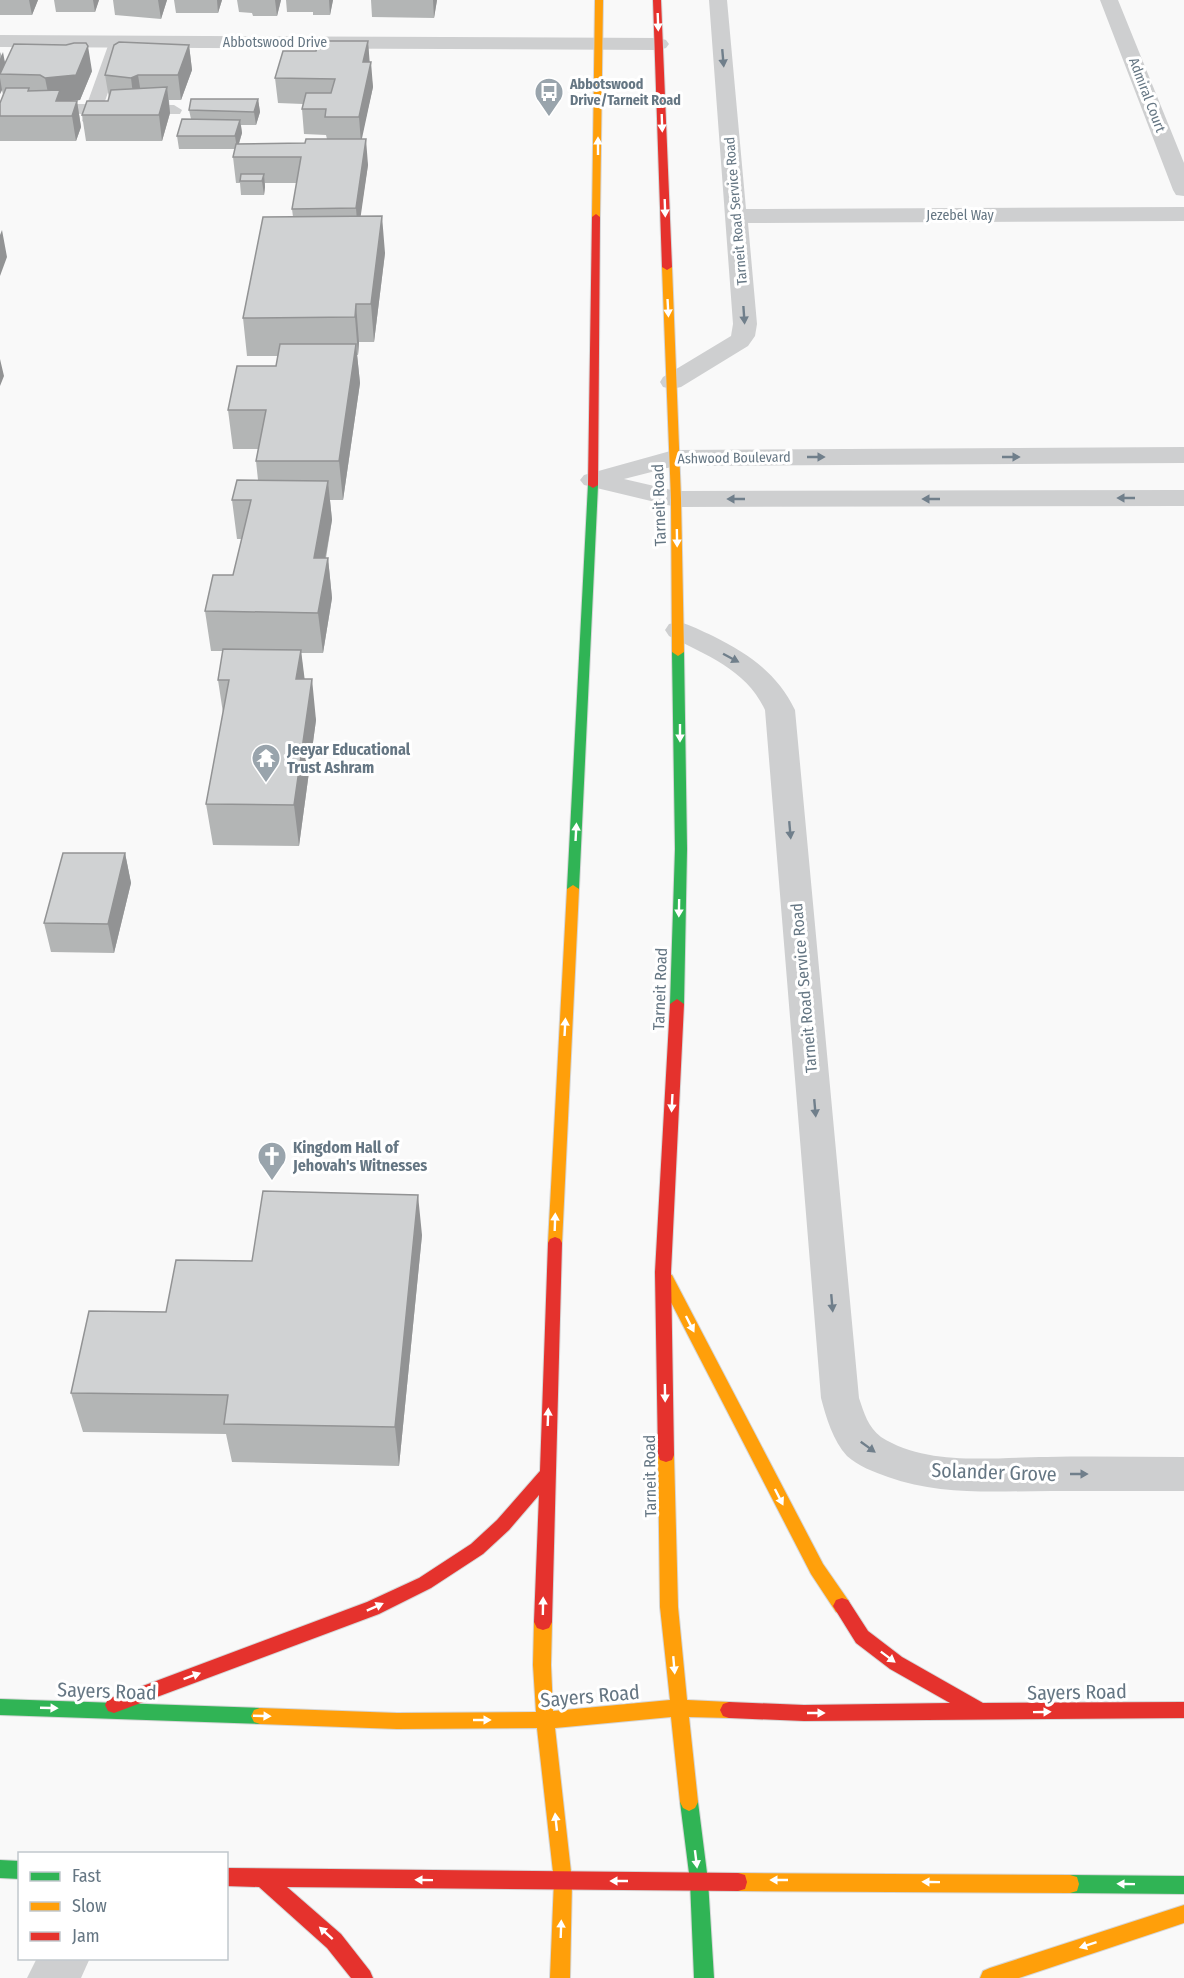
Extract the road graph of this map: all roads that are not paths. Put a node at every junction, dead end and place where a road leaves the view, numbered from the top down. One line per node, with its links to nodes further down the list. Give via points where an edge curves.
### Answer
1 (599, 0): 7 (main road)
2 (657, 0): 8 (main road, Tarneit Road, one-way to 8)
3 (718, 0): 14 (street, Tarneit Road Service Road, one-way to 14)
4 (1110, 0): 12 (street, Admiral Court)
5 (0, 41): 6 (street, Abbotswood Drive)
6 (117, 42): 7 (street, Abbotswood Drive); 11 (lane)
7 (598, 44): 8 (street, Abbotswood Drive); 18 (main road, one-way to 7)
8 (659, 44): 15 (main road, Tarneit Road, one-way to 15)
9 (23, 109): 11 (lane)
10 (174, 110): 11 (lane)
11 (92, 115)
12 (1184, 190)
13 (1184, 214): 14 (street, Jezebel Way)
14 (737, 216): 15 (street, Tarneit Road Service Road, one-way to 15, via 743,336)
15 (672, 382): 17 (main road, Tarneit Road)
16 (1184, 455): 17 (street, Ashwood Boulevard, one-way to 16)
17 (674, 458): 18 (street, Ashwood Boulevard); 20 (main road, Tarneit Road)
18 (593, 480): 20 (street); 25 (main road, one-way to 18, via 556,1195)
19 (1184, 498): 20 (street, one-way to 20)
20 (676, 499): 21 (main road, Tarneit Road, one-way to 21)
21 (679, 630): 22 (main road, Tarneit Road, one-way to 22, via 681,849); 23 (street, Tarneit Road Service Road, one-way to 23, via 764,680 780,710)
22 (663, 1272): 27 (main road, Tarneit Road, one-way to 27, via 669,1607); 30 (main road, one-way to 30, via 817,1569 862,1637 896,1663)
23 (840, 1398): 24 (street, Solander Grove, one-way to 24, via 846,1419 867,1449 916,1469 953,1473)
24 (1184, 1474)
25 (546, 1475): 29 (main road, one-way to 25, via 363,1612 425,1583 477,1549); 31 (main road, one-way to 25, via 542,1665)
26 (0, 1707): 29 (main road, Sayers Road, one-way to 29)
27 (678, 1708): 30 (main road, Sayers Road, one-way to 30); 31 (main road, Sayers Road); 37 (main road, Tarneit Road, one-way to 37)
28 (1184, 1710): 30 (main road, Sayers Road, one-way to 28)
29 (98, 1711): 31 (main road, Sayers Road, one-way to 31, via 398,1721)
30 (983, 1713)
31 (545, 1720): 36 (main road, one-way to 31)
32 (0, 1869): 33 (main road)
33 (18, 1870)
34 (228, 1877): 35 (main road)
35 (263, 1878): 36 (main road, one-way to 35); 42 (main road, one-way to 35, via 334,1941)
36 (562, 1881): 37 (main road, one-way to 36); 43 (main road, one-way to 36)
37 (699, 1881): 38 (main road, one-way to 37); 44 (main road, Tarneit Road)
38 (1184, 1885)
39 (1184, 1914): 45 (main road, one-way to 45)
40 (66, 1960): 41 (street)
41 (51, 1978)
42 (363, 1978)
43 (560, 1978)
44 (704, 1978)
45 (990, 1978)

